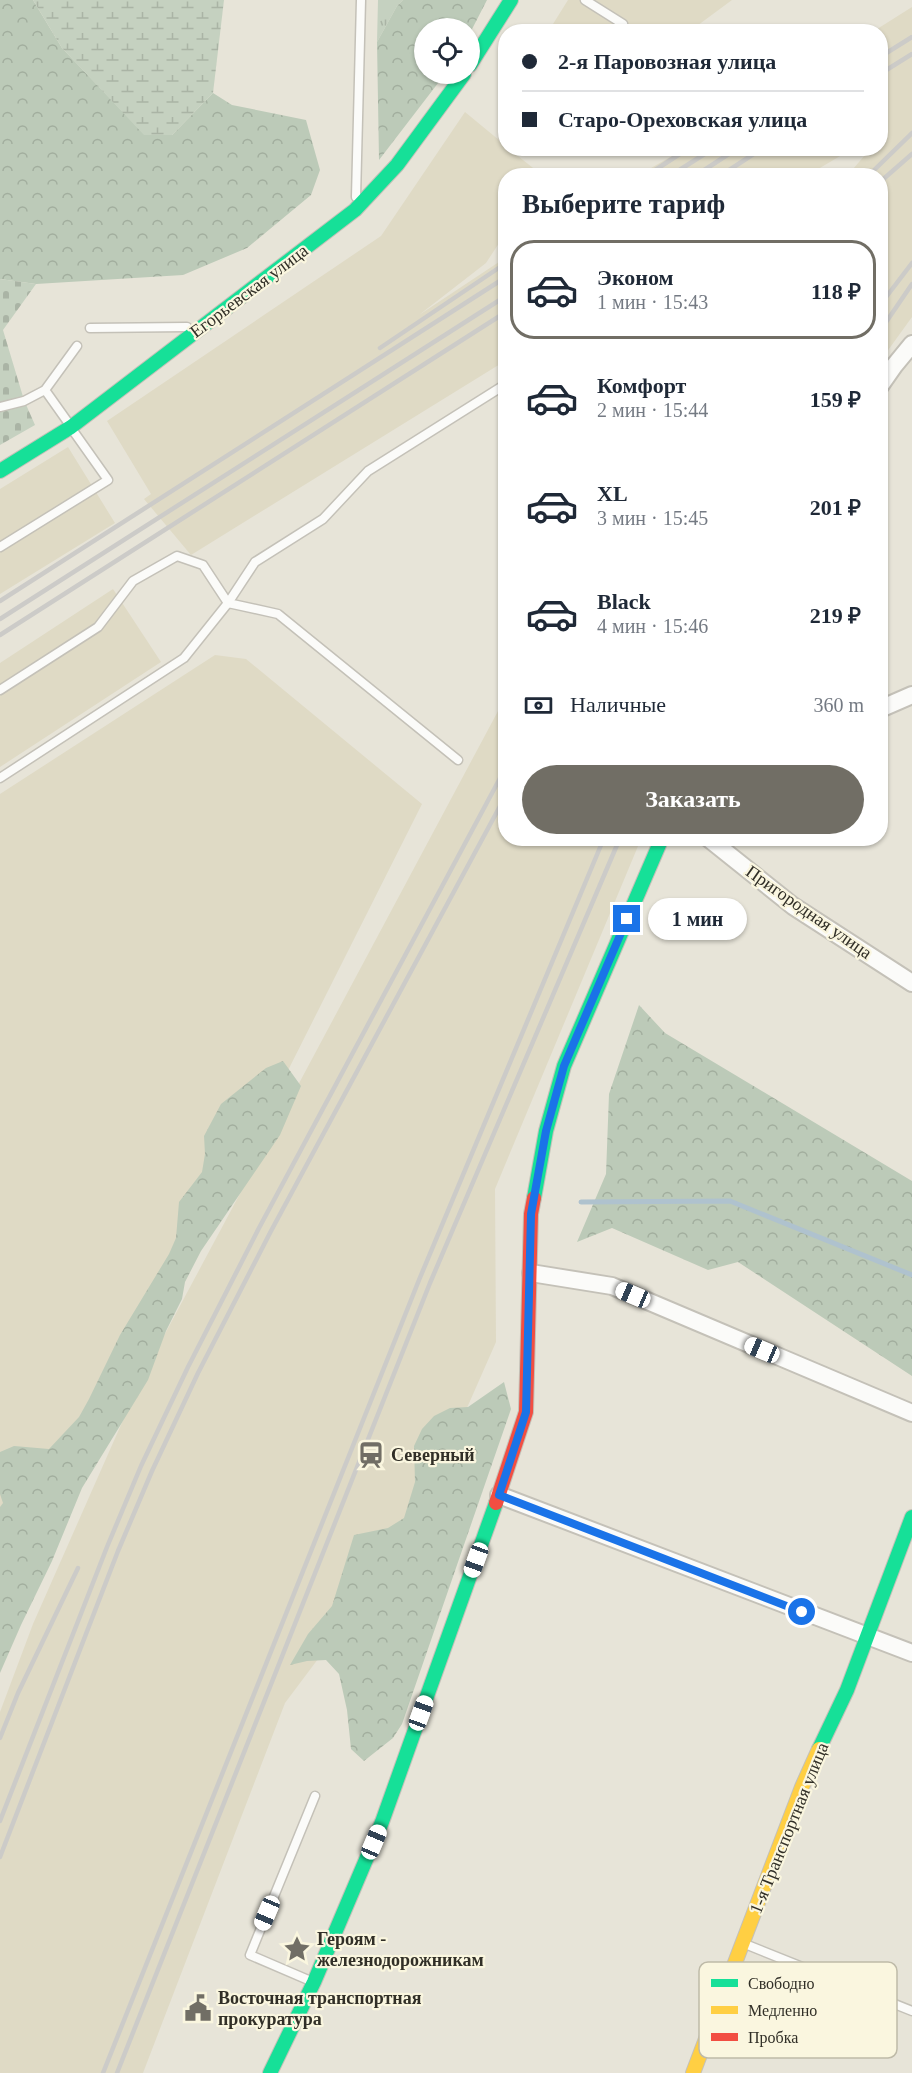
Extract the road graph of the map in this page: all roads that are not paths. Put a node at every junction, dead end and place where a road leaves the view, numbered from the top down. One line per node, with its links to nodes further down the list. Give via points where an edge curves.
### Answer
1 (361, 0): 7 (lane)
2 (511, 0): 5 (main road)
3 (585, 0): 4 (lane)
4 (622, 24)
5 (480, 49)
6 (457, 84): 7 (main road, Егорьевская улица, via 397,165)
7 (355, 210): 8 (main road, Егорьевская улица)
8 (202, 326): 9 (lane); 16 (main road, Егорьевская улица)
9 (90, 328)
10 (912, 344): 12 (street)
11 (78, 346): 14 (lane)
12 (888, 375)
13 (498, 389): 19 (lane, via 368,471 323,519 255,562)
14 (45, 390): 15 (lane); 16 (lane)
15 (0, 407)
16 (71, 427): 17 (main road, Егорьевская улица); 18 (lane, via 108,480)
17 (0, 471)
18 (0, 547)
19 (228, 603): 20 (lane, via 203,565 177,556 133,581 98,627); 23 (lane, via 278,614); 24 (lane, via 184,658)
20 (0, 690)
21 (912, 695): 22 (street)
22 (888, 706)
23 (458, 760)
24 (0, 778)
25 (659, 846): 28 (main road, via 564,1066 546,1131 531,1214)
26 (718, 846): 27 (street, Пригородная улица, via 793,906)
27 (912, 983)
28 (531, 1273): 29 (street, via 612,1286); 30 (main road, via 526,1412)
29 (912, 1413)
30 (499, 1495): 32 (street); 38 (main road, via 382,1822)
31 (912, 1517): 32 (main road, 1-я Транспортная улица)
32 (867, 1637): 33 (street); 35 (main road, 1-я Транспортная улица, via 802,1787)
33 (912, 1653)
34 (315, 1796): 38 (lane, via 250,1954)
35 (744, 1943): 36 (main road, 1-я Транспортная улица); 37 (lane)
36 (737, 1962)
37 (791, 1962)
38 (314, 1982): 42 (main road)
39 (897, 2005): 40 (lane)
40 (912, 2011)
41 (699, 2058): 43 (main road, 1-я Транспортная улица)
42 (270, 2073)
43 (693, 2073)

